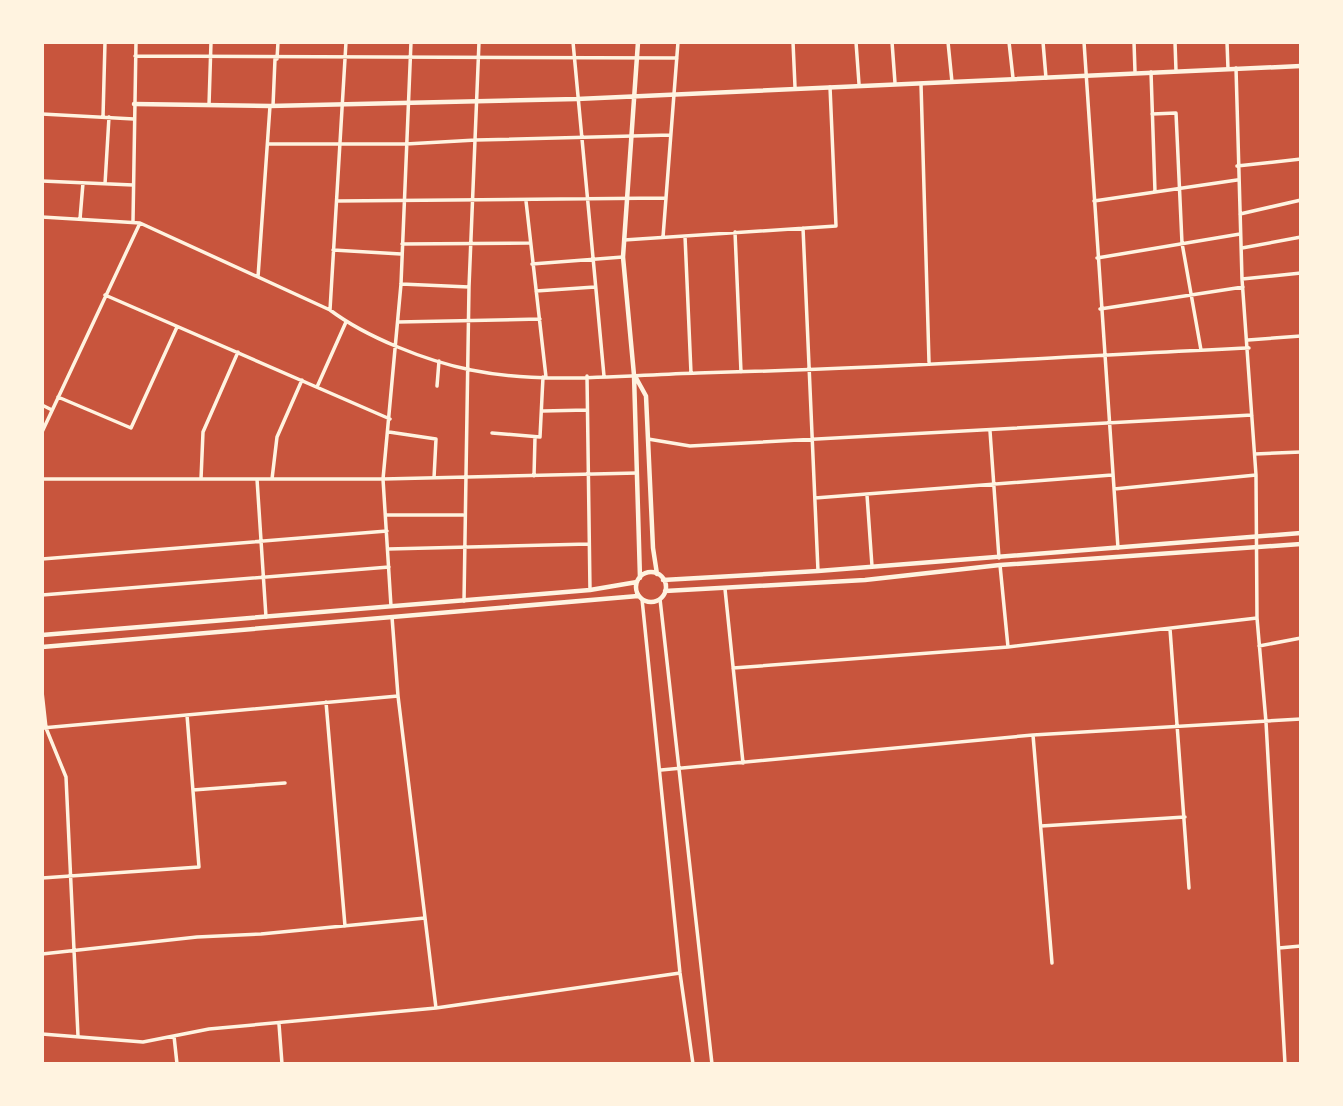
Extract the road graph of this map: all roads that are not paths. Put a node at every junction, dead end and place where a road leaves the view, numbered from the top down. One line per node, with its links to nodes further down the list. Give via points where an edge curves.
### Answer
1 (105, 42): 56 (street)
2 (136, 42): 21 (street)
3 (211, 42): 22 (street)
4 (278, 42): 29 (street)
5 (346, 42): 26 (street)
6 (411, 42): 25 (street)
7 (479, 42): 27 (street)
8 (573, 42): 23 (street)
9 (638, 42): 24 (street)
10 (678, 42): 28 (street)
11 (793, 42): 44 (street)
12 (856, 42): 42 (street)
13 (892, 42): 41 (street)
14 (948, 42): 40 (street)
15 (1009, 42): 37 (street)
16 (1043, 42): 38 (street)
17 (1084, 42): 36 (street)
18 (1135, 42): 34 (street)
19 (1175, 42): 33 (street)
20 (1227, 42): 32 (street)
21 (135, 56): 22 (street); 50 (street)
22 (211, 56): 29 (street); 53 (street)
23 (574, 56): 24 (street); 27 (street); 47 (street)
24 (637, 56): 28 (street); 46 (street)
25 (410, 57): 26 (street); 27 (street); 49 (street)
26 (345, 58): 29 (street); 51 (street)
27 (478, 58): 48 (street)
28 (677, 58): 45 (street)
29 (276, 59): 52 (street)
30 (1301, 66): 31 (street)
31 (1236, 68): 32 (street); 66 (street)
32 (1228, 69): 33 (street)
33 (1176, 71): 35 (street)
34 (1135, 72): 35 (street); 36 (street)
35 (1151, 72): 55 (street)
36 (1087, 77): 38 (street); 81 (street)
37 (1013, 78): 38 (street); 40 (street)
38 (1046, 78)
39 (921, 82): 40 (street); 41 (street); 131 (street)
40 (952, 82)
41 (895, 83): 42 (street)
42 (859, 84): 43 (street)
43 (830, 86): 44 (street); 88 (street, via 835,226)
44 (795, 87): 45 (street)
45 (674, 92): 46 (street); 58 (street)
46 (634, 94): 47 (street); 59 (street)
47 (578, 99): 48 (street); 60 (street)
48 (478, 102): 49 (street); 61 (street)
49 (408, 103): 51 (street); 64 (street)
50 (134, 104): 53 (street); 57 (street)
51 (342, 104): 52 (street); 62 (street)
52 (272, 106): 53 (street); 63 (street)
53 (209, 107)
54 (42, 114): 56 (street)
55 (1152, 114): 72 (street, via 1176,113); 73 (street)
56 (106, 117): 57 (street); 70 (street)
57 (134, 119): 71 (street)
58 (671, 135): 59 (street); 74 (street)
59 (631, 136): 60 (street); 75 (street)
60 (582, 137): 61 (street); 77 (street)
61 (476, 139): 64 (street); 76 (street)
62 (341, 143): 63 (street); 64 (street); 79 (street)
63 (268, 145): 107 (street)
64 (406, 145): 82 (street)
65 (1301, 159): 66 (street)
66 (1237, 166): 67 (street)
67 (1238, 180): 72 (street); 83 (street)
68 (42, 181): 69 (street)
69 (83, 183): 70 (street); 85 (street)
70 (105, 184): 71 (street)
71 (133, 185): 86 (street)
72 (1177, 189): 73 (street); 96 (street)
73 (1155, 192): 81 (street)
74 (666, 198): 75 (street); 92 (street)
75 (627, 199): 77 (street); 94 (street)
76 (473, 200): 80 (street); 82 (street); 98 (street)
77 (587, 200): 80 (street); 103 (street)
78 (1301, 200): 83 (street)
79 (337, 201): 82 (street); 100 (street)
80 (526, 201): 95 (street)
81 (1094, 201): 104 (street)
82 (404, 202): 97 (street)
83 (1240, 214): 90 (street)
84 (42, 217): 85 (street)
85 (80, 219): 86 (street)
86 (133, 221): 87 (street)
87 (140, 223): 107 (street); 114 (street)
88 (803, 228): 89 (street); 132 (street)
89 (735, 232): 91 (street); 134 (street)
90 (1241, 234): 96 (street); 99 (street)
91 (685, 236): 92 (street); 135 (street)
92 (663, 237): 94 (street)
93 (1301, 237): 99 (street)
94 (624, 240): 102 (street)
95 (529, 243): 98 (street); 105 (street)
96 (1182, 243): 104 (street); 115 (street)
97 (402, 244): 98 (street); 101 (street)
98 (471, 244): 110 (street)
99 (1242, 248): 108 (street)
100 (333, 250): 101 (street); 117 (street)
101 (401, 254): 109 (street)
102 (622, 257): 103 (street); 136 (street)
103 (593, 258): 105 (street); 111 (street)
104 (1097, 258): 116 (street)
105 (531, 264): 113 (street)
106 (1301, 273): 108 (street)
107 (258, 277): 117 (street)
108 (1242, 279): 112 (street)
109 (401, 284): 110 (street); 120 (street)
110 (469, 287): 121 (street)
111 (595, 287): 113 (street); 138 (street)
112 (1243, 287): 115 (street); 124 (street)
113 (536, 291): 118 (street)
114 (105, 295): 122 (street); 143 (street)
115 (1192, 295): 116 (street); 127 (street)
116 (1100, 309): 129 (street)
117 (330, 310): 119 (street)
118 (540, 319): 121 (street); 139 (street)
119 (346, 322): 125 (street); 142 (street)
120 (398, 322): 121 (street); 125 (street)
121 (469, 322): 133 (street)
122 (177, 326): 128 (street); 143 (street, via 131,428)
123 (1301, 336): 124 (street)
124 (1248, 340): 126 (street)
125 (396, 345): 130 (street); 149 (street)
126 (1249, 348): 127 (street); 148 (street)
127 (1201, 350): 129 (street)
128 (238, 352): 140 (street); 167 (street, via 204,432)
129 (1102, 355): 131 (street); 150 (street)
130 (439, 360): 133 (street); 141 (street)
131 (929, 362): 132 (street)
132 (810, 369): 134 (street); 157 (street)
133 (468, 370): 139 (street); 165 (street)
134 (741, 372): 135 (street)
135 (691, 373): 136 (street)
136 (634, 375): 138 (street); 156 (street, via 646,396); 160 (street)
137 (587, 376): 138 (street); 139 (street); 146 (street)
138 (604, 376)
139 (545, 377): 147 (street)
140 (302, 380): 142 (street); 169 (street, via 277,437)
141 (437, 386)
142 (317, 387): 149 (street)
143 (58, 397): 145 (street)
144 (42, 405): 145 (street)
145 (52, 410): 152 (street)
146 (587, 410): 147 (street); 161 (street)
147 (543, 411): 155 (street, via 540,437)
148 (1252, 415): 150 (street); 159 (street)
149 (390, 419): 153 (street)
150 (1108, 423): 151 (street); 163 (street)
151 (990, 431): 157 (street); 172 (street)
152 (42, 432)
153 (389, 432): 166 (street, via 436,439); 170 (street)
154 (492, 432): 155 (street)
155 (535, 437): 162 (street)
156 (648, 439): 157 (street, via 690,446); 194 (street)
157 (811, 440): 175 (street)
158 (1301, 452): 159 (street)
159 (1255, 454): 164 (street)
160 (637, 473): 161 (street); 196 (street)
161 (588, 474): 162 (street); 182 (street)
162 (534, 475): 165 (street)
163 (1112, 475): 172 (street); 173 (street)
164 (1256, 475): 173 (street); 180 (street)
165 (464, 477): 166 (street); 177 (street)
166 (434, 478): 170 (street)
167 (201, 479): 168 (street); 171 (street)
168 (257, 479): 169 (street); 181 (street)
169 (272, 479): 170 (street)
170 (383, 479): 176 (street)
171 (42, 480)
172 (992, 484): 174 (street); 188 (street)
173 (1114, 489): 185 (street)
174 (867, 495): 175 (street); 191 (street)
175 (816, 498): 193 (street)
176 (386, 515): 177 (street); 178 (street)
177 (463, 515): 184 (street)
178 (387, 531): 181 (street); 187 (street)
179 (1301, 533): 180 (street)
180 (1256, 536): 185 (street); 186 (street)
181 (260, 542): 189 (street); 195 (street)
182 (589, 544): 184 (street); 199 (street)
183 (1301, 544): 186 (street)
184 (463, 547): 187 (street); 204 (street)
185 (1118, 548): 188 (street)
186 (1256, 548): 190 (street); 208 (street)
187 (388, 549): 192 (street)
188 (999, 558): 191 (street)
189 (42, 559)
190 (1000, 565): 198 (street); 214 (street)
191 (872, 566): 193 (street)
192 (389, 567): 195 (street); 205 (street)
193 (818, 571): 197 (street)
194 (657, 574): 196 (street, via 648,573); 197 (street)
195 (264, 579): 201 (street); 207 (street)
196 (638, 580): 199 (street); 202 (street)
197 (663, 580): 200 (street)
198 (725, 589): 200 (street); 215 (street)
199 (590, 590): 204 (street)
200 (665, 591): 203 (street)
201 (42, 595)
202 (640, 597): 203 (street, via 651,602); 206 (street); 227 (street)
203 (660, 599): 226 (street)
204 (464, 601): 205 (street)
205 (391, 607): 207 (street)
206 (391, 616): 213 (street); 217 (street)
207 (266, 617): 210 (street)
208 (1257, 618): 209 (street); 212 (street)
209 (1170, 629): 214 (street); 223 (street)
210 (42, 635)
211 (1301, 638): 212 (street)
212 (1259, 646): 221 (street)
213 (42, 647)
214 (1008, 647): 215 (street)
215 (733, 668): 225 (street)
216 (42, 692): 222 (street)
217 (398, 696): 218 (street); 235 (street)
218 (326, 702): 219 (street); 236 (street)
219 (187, 715): 222 (street); 229 (street)
220 (1301, 719): 221 (street)
221 (1266, 722): 223 (street); 238 (street)
222 (44, 728): 232 (street, via 66,777)
223 (1177, 728): 224 (street); 230 (street)
224 (1033, 735): 225 (street); 231 (street)
225 (743, 763): 226 (street)
226 (678, 769): 227 (street); 251 (street)
227 (661, 770): 242 (street)
228 (285, 783): 229 (street)
229 (193, 790): 232 (street, via 200,867)
230 (1185, 817): 231 (street); 234 (street)
231 (1041, 826): 241 (street)
232 (70, 876): 233 (street); 239 (street)
233 (42, 878)
234 (1189, 888)
235 (425, 918): 236 (street); 243 (street)
236 (345, 926): 239 (street)
237 (1301, 946): 238 (street)
238 (1278, 948): 252 (street)
239 (73, 951): 240 (street); 246 (street)
240 (42, 954)
241 (1052, 963)
242 (680, 973): 243 (street); 250 (street)
243 (436, 1008): 244 (street)
244 (278, 1024): 247 (street); 249 (street)
245 (42, 1034): 246 (street)
246 (78, 1036): 247 (street, via 143,1042)
247 (174, 1036): 248 (street)
248 (177, 1064)
249 (282, 1064)
250 (693, 1064)
251 (712, 1064)
252 (1285, 1064)

